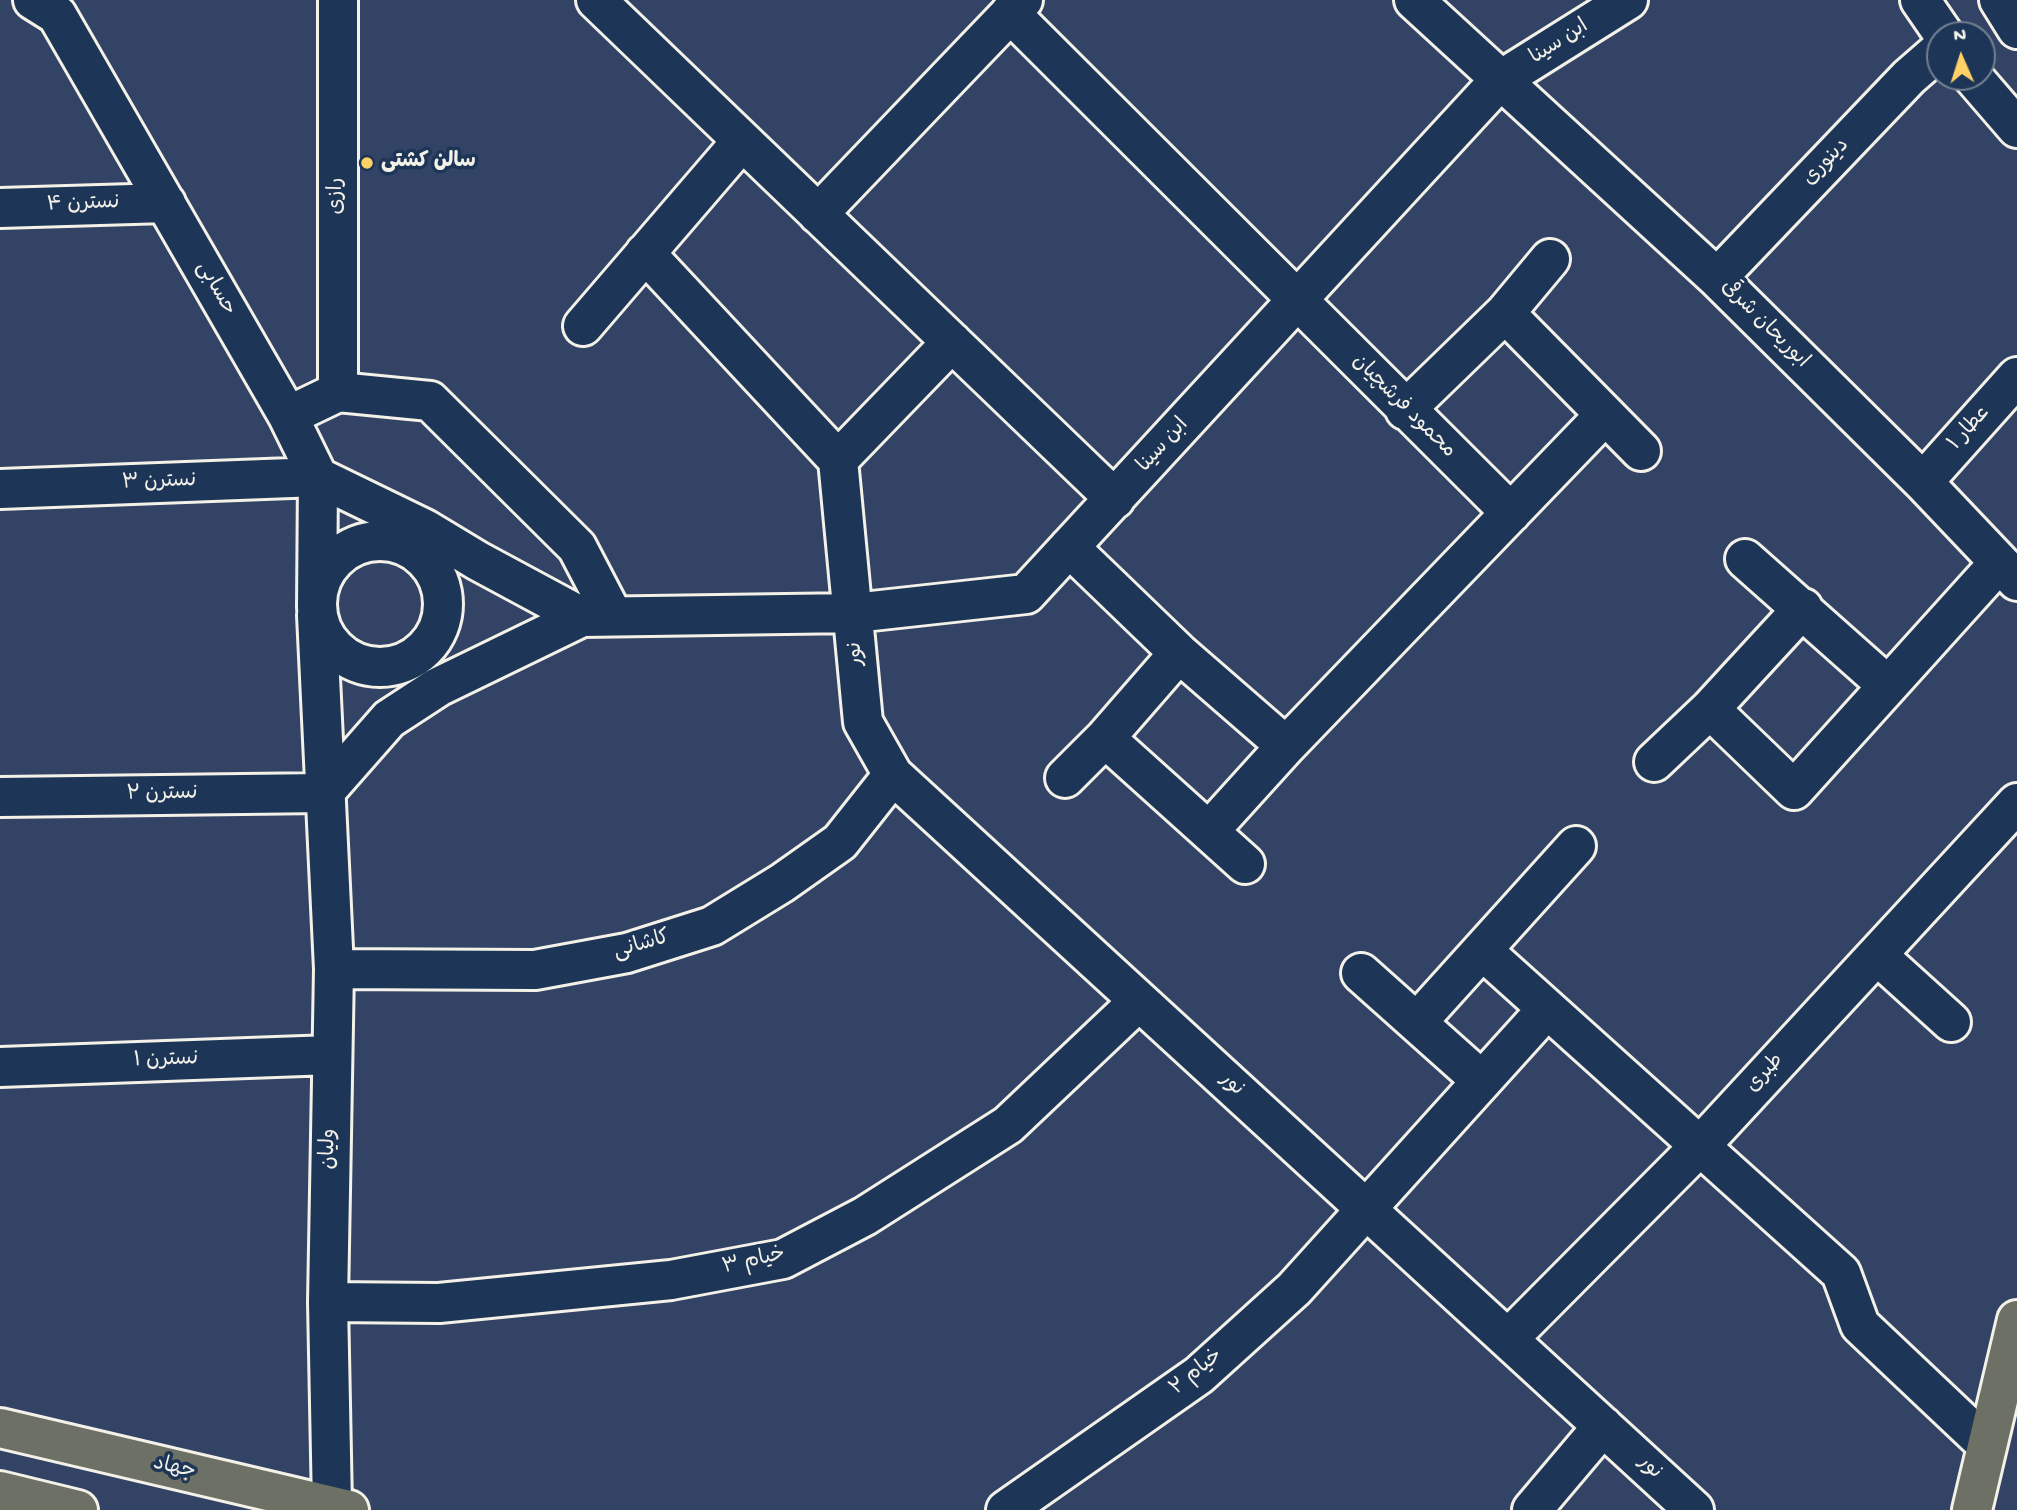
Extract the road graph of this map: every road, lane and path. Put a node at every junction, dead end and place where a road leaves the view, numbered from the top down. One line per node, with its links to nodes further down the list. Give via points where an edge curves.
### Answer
1 (33, 0): 16 (street, حسابی, via 57,15)
2 (338, 0): 27 (street, رازی)
3 (596, 0): 15 (street)
4 (1414, 0): 12 (street, ابوریحان شرقی)
5 (1628, 0): 12 (street, ابن سینا)
6 (1920, 0): 9 (street)
7 (1999, 0): 10 (street)
8 (1016, 7): 18 (street); 22 (street, محمود فرشچیان)
9 (1934, 21)
10 (2017, 29)
11 (1926, 62): 21 (street, دینوری)
12 (1499, 81): 21 (street, ابوریحان شرقی); 22 (street, ابن سینا)
13 (1985, 91): 14 (street)
14 (2017, 128)
15 (743, 141): 18 (street); 19 (street)
16 (166, 203): 17 (street, نسترن ۴); 30 (street, حسابی)
17 (0, 208)
18 (818, 214): 25 (street)
19 (645, 253): 24 (street); 32 (street)
20 (1550, 259): 23 (street)
21 (1717, 278): 34 (street, ابوریحان شرقی)
22 (1295, 300): 28 (street, محمود فرشچیان); 36 (street, ابن سینا)
23 (1505, 313): 28 (street); 29 (street)
24 (583, 326)
25 (952, 342): 32 (street); 36 (street)
26 (2017, 377): 34 (street, عطار ۱)
27 (338, 392): 30 (street); 45 (street, via 430,401 577,547)
28 (1405, 410): 37 (street, محمود فرشچیان)
29 (1605, 415): 31 (street); 37 (street)
30 (288, 416): 33 (street, حسابی)
31 (1642, 451)
32 (838, 460): 44 (street, نور)
33 (318, 477): 35 (street, نسترن ۳); 38 (street); 43 (street, حسابی)
34 (1923, 482): 41 (street, ابوریحان شرقی)
35 (0, 489)
36 (1115, 499): 39 (street, ابن سینا)
37 (1511, 513): 52 (street)
38 (419, 539): 43 (street, via 352,548 328,569 320,583); 45 (street); 47 (street, via 443,602 431,642)
39 (1069, 547): 44 (street, ابن سینا, via 1026,594); 46 (street)
40 (1745, 559): 42 (street)
41 (2008, 572): 48 (street)
42 (1803, 608): 48 (street); 50 (street)
43 (317, 611): 47 (street, via 330,644 356,663 397,665); 56 (street, ولیان)
44 (854, 613): 45 (street, ابن سینا); 54 (street, نور, via 863,722)
45 (598, 616): 49 (street)
46 (1179, 653): 51 (street); 52 (street)
47 (416, 656): 49 (street)
48 (1888, 686): 50 (street, via 1794,790)
49 (438, 687): 56 (street, via 389,719)
50 (1710, 709): 53 (street)
51 (1105, 738): 55 (street); 59 (street)
52 (1286, 746): 59 (street)
53 (1654, 762)
54 (893, 775): 64 (street, کاشانی, via 839,842 712,926 627,953 535,970); 66 (street, نور)
55 (1065, 778)
56 (324, 793): 57 (street, نسترن ۲); 64 (street, ولیان)
57 (0, 797)
58 (2017, 803): 63 (street, طبری)
59 (1209, 831): 61 (street)
60 (1576, 846): 62 (street)
61 (1245, 864)
62 (1482, 950): 67 (street); 68 (street)
63 (1877, 955): 69 (street); 73 (street, طبری)
64 (334, 969): 70 (street, ولیان)
65 (1361, 973): 68 (street)
66 (1139, 1001): 74 (street, نور); 75 (street, خیام ۳, via 1008,1125 865,1216 783,1259 671,1280 439,1303)
67 (1547, 1009): 72 (street, خیام ۲); 73 (street)
68 (1417, 1022): 72 (street)
69 (1951, 1022)
70 (331, 1055): 71 (street, نسترن ۱); 75 (street, ولیان)
71 (0, 1067)
72 (1482, 1080): 74 (street, خیام ۲)
73 (1700, 1146): 77 (street, طبری); 80 (street, via 1841,1273 1860,1325)
74 (1366, 1209): 77 (street, نور); 84 (street, خیام ۲, via 1294,1289 1199,1375)
75 (328, 1302): 82 (street, ولیان)
76 (2017, 1320): 80 (main road)
77 (1508, 1339): 78 (street, نور)
78 (1603, 1426): 85 (street); 86 (street, نور)
79 (0, 1428): 82 (main road, جهاد)
80 (1987, 1445): 87 (main road)
81 (0, 1491): 83 (main road)
82 (340, 1508)
83 (78, 1510)
84 (1006, 1510)
85 (1532, 1510)
86 (1694, 1510)
87 (1972, 1510)

